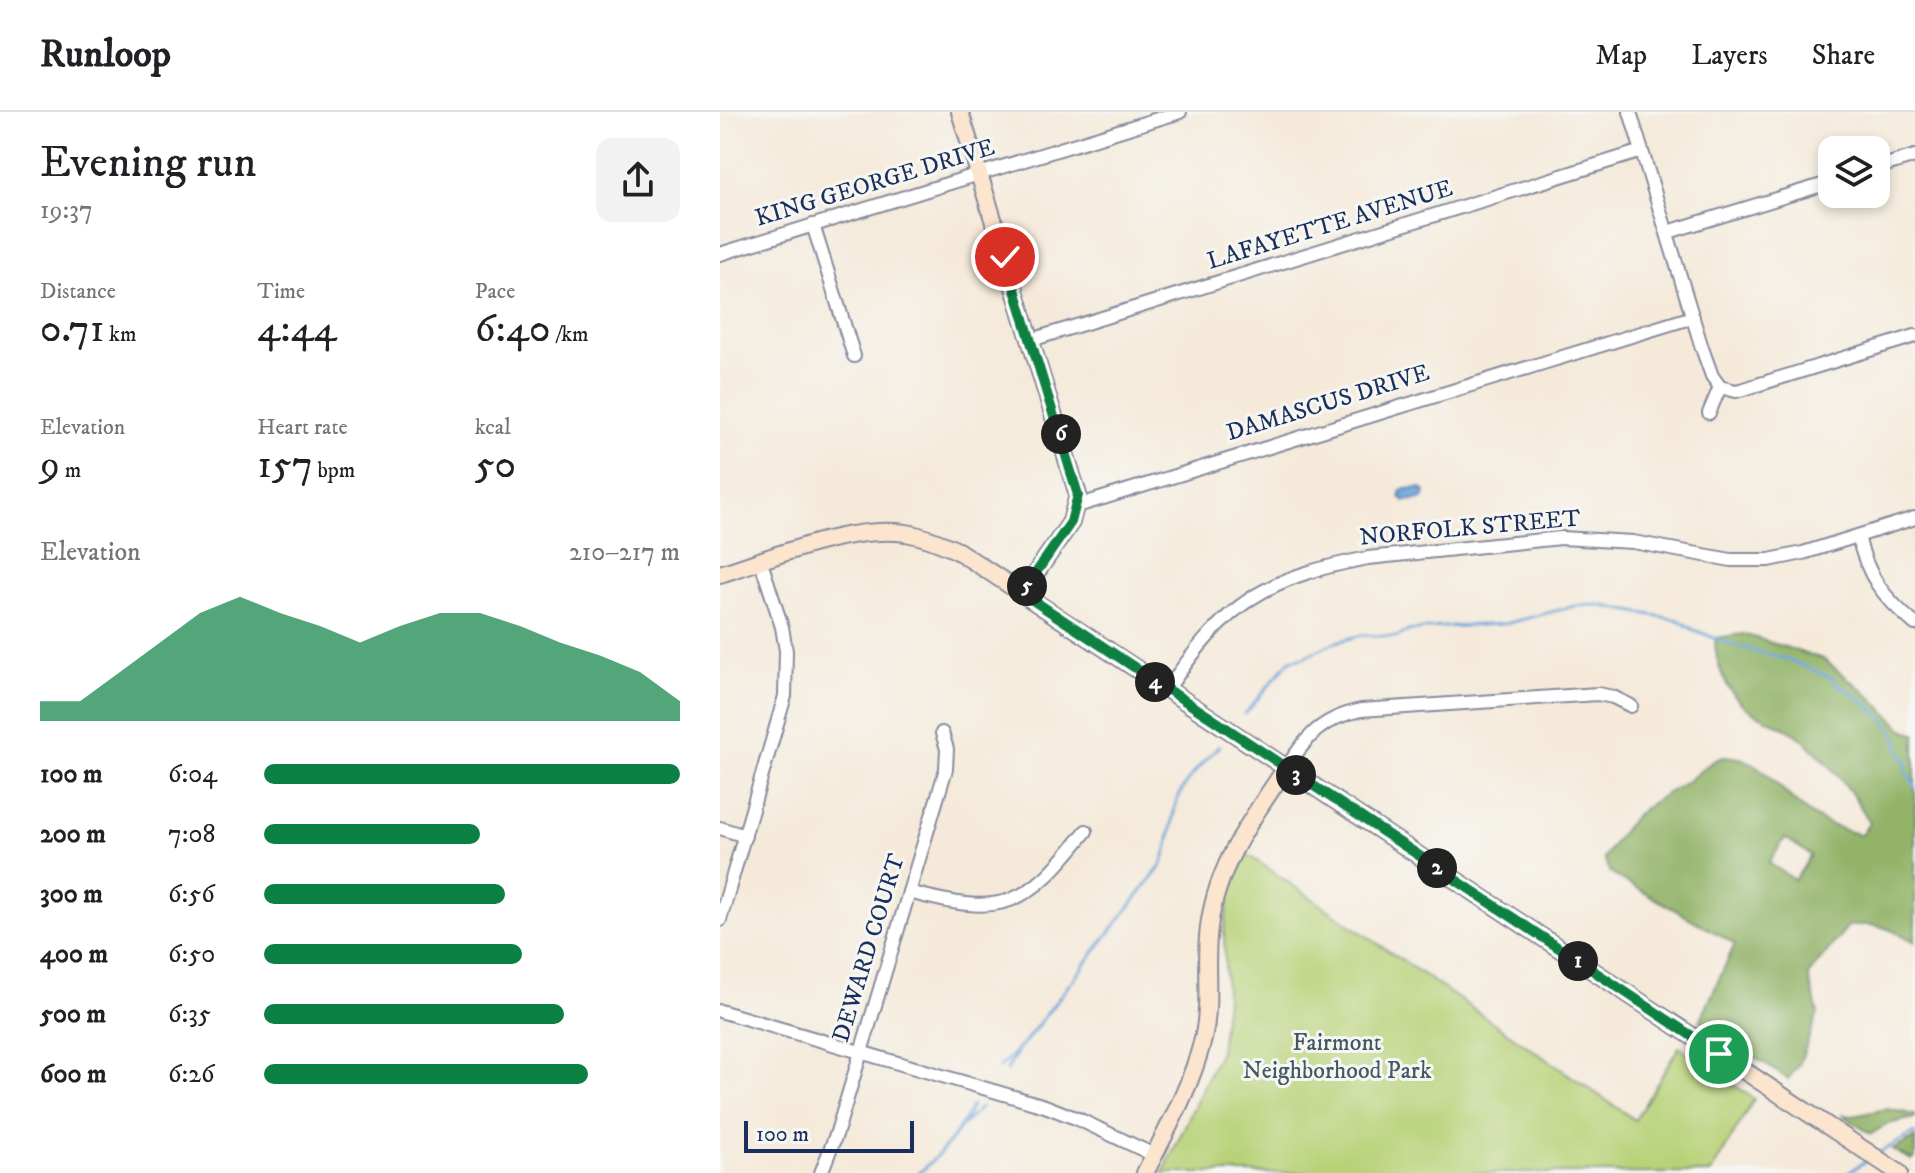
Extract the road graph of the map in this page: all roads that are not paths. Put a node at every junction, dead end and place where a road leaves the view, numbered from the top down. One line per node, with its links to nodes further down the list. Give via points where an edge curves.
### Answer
1 (960, 112): 7 (main road)
2 (1180, 112): 7 (street, KING GEORGE DRIVE)
3 (1630, 112): 4 (street)
4 (1642, 151): 10 (street); 14 (street, LAFAYETTE AVENUE)
5 (1915, 156): 6 (street)
6 (1890, 164)
7 (980, 174): 9 (street, KING GEORGE DRIVE); 14 (main road)
8 (1818, 186): 10 (street)
9 (813, 225): 11 (street, KING GEORGE DRIVE); 15 (street)
10 (1668, 232): 12 (street)
11 (720, 254)
12 (1693, 317): 16 (street); 18 (street, DAMASCUS DRIVE)
13 (1915, 336): 16 (street, via 1744,389)
14 (1031, 340): 18 (main road, via 1076,483)
15 (854, 356)
16 (1720, 387): 17 (street)
17 (1709, 413)
18 (1077, 506): 23 (main road)
19 (1915, 518): 20 (street, NORFOLK STREET)
20 (1858, 536): 24 (street, via 1876,584); 25 (street, NORFOLK STREET, via 1769,560 1561,538 1337,564 1266,588 1241,604 1207,634)
21 (761, 562): 22 (main road); 23 (main road, via 855,535 906,533 958,551); 31 (street, via 782,627 787,676 781,716)
22 (720, 574)
23 (1022, 593): 25 (main road)
24 (1915, 624)
25 (1167, 690): 28 (main road)
26 (1631, 706): 28 (street, via 1598,694 1361,710 1313,731)
27 (942, 733): 32 (street, DEWARD COURT, via 946,769)
28 (1286, 768): 36 (main road, via 1239,837 1219,882 1208,934 1203,1036 1189,1084); 37 (main road)
29 (720, 828): 31 (street)
30 (1086, 831): 32 (street, via 1042,882 1016,899 962,905)
31 (745, 836): 33 (street)
32 (909, 892): 35 (street, DEWARD COURT)
33 (720, 920)
34 (720, 1011): 35 (street)
35 (861, 1052): 36 (street, via 1045,1106); 38 (street, DEWARD COURT)
36 (1154, 1155): 39 (main road)
37 (1898, 1172)
38 (821, 1173)
39 (1145, 1173)

